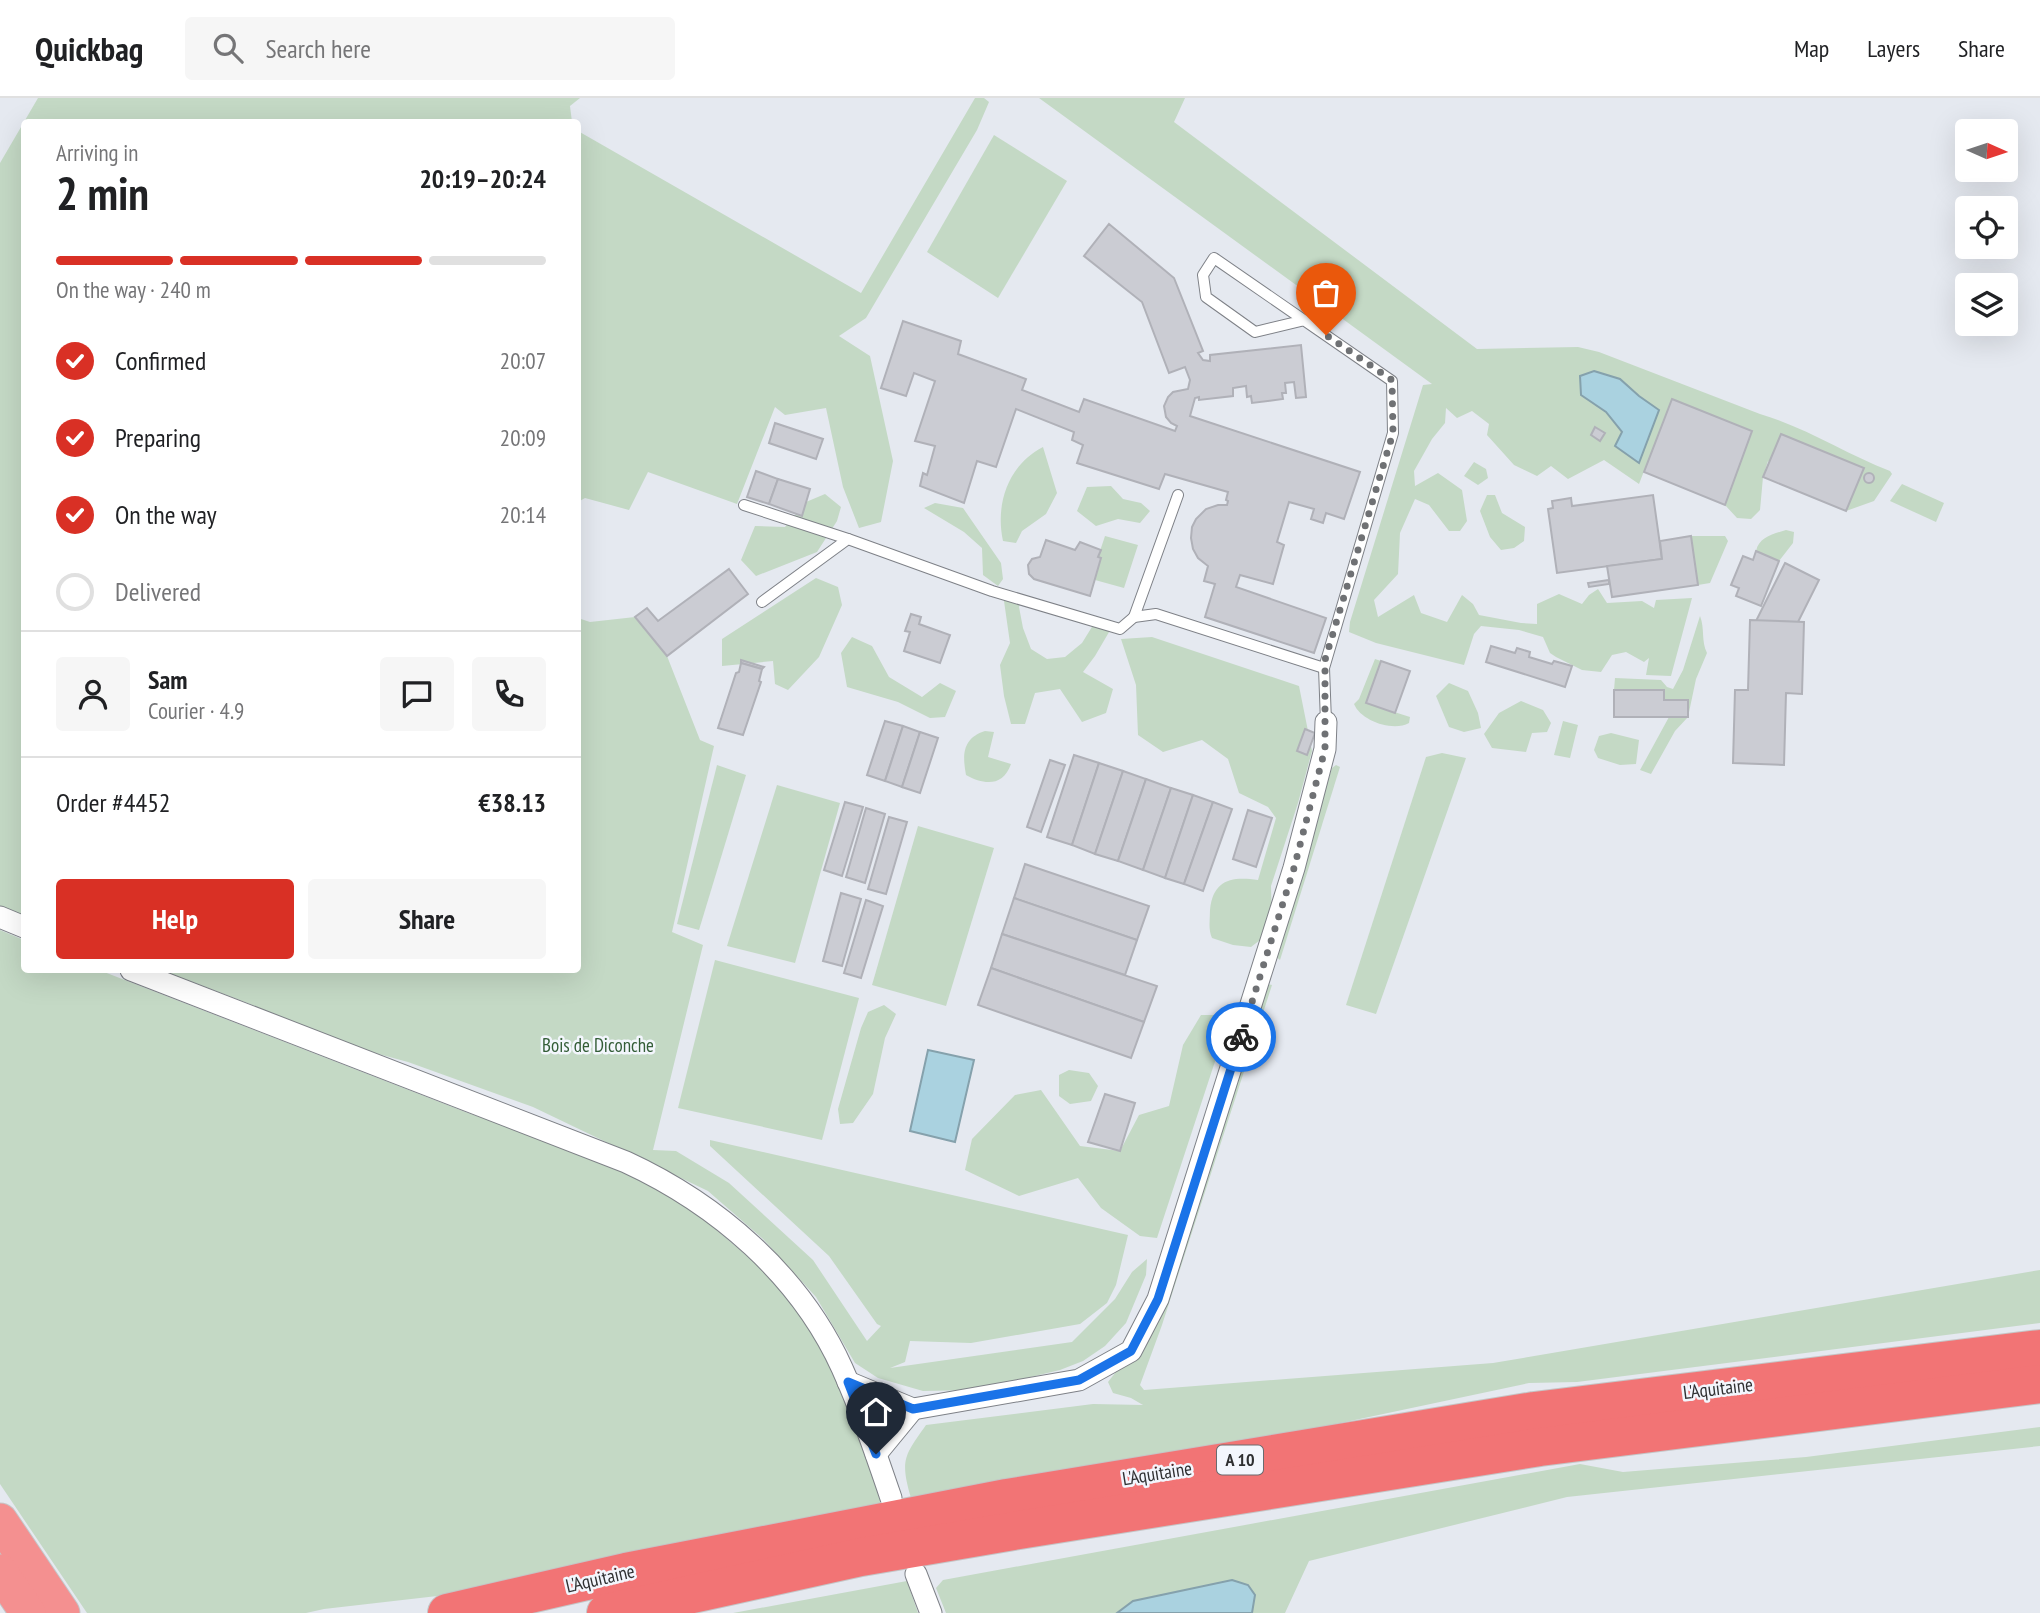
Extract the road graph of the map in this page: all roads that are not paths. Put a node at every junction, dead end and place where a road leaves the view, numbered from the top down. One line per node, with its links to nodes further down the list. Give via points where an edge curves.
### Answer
1 (1305, 320): 1 (lane, via 1214,258 1203,275 1206,297 1255,332); 7 (lane, via 1392,380 1393,433)
2 (1178, 495): 6 (lane)
3 (744, 505): 4 (lane)
4 (848, 539): 5 (lane); 6 (lane, via 992,591 1120,629)
5 (762, 602)
6 (1134, 617): 7 (lane, via 1156,614)
7 (1324, 668): 8 (lane)
8 (1326, 722): 15 (street, via 1325,749 1286,893 1158,1299 1131,1351 1079,1380)
9 (0, 917): 10 (street)
10 (21, 926)
11 (139, 973): 13 (street, via 659,1177 730,1226 792,1287 824,1334)
12 (2040, 1349): 23 (highway, L'Aquitaine / A 10, via 1534,1411 1115,1480 653,1566)
13 (848, 1382): 15 (street); 16 (street)
14 (2040, 1384): 24 (highway, L'Aquitaine / A 10, via 1540,1447 1038,1527 861,1557)
15 (913, 1409): 16 (street)
16 (876, 1454): 17 (street)
17 (891, 1498)
18 (0, 1521): 22 (highway)
19 (0, 1572): 21 (highway)
20 (916, 1574): 25 (street)
21 (28, 1613)
22 (62, 1613)
23 (447, 1613)
24 (606, 1613)
25 (931, 1613)

